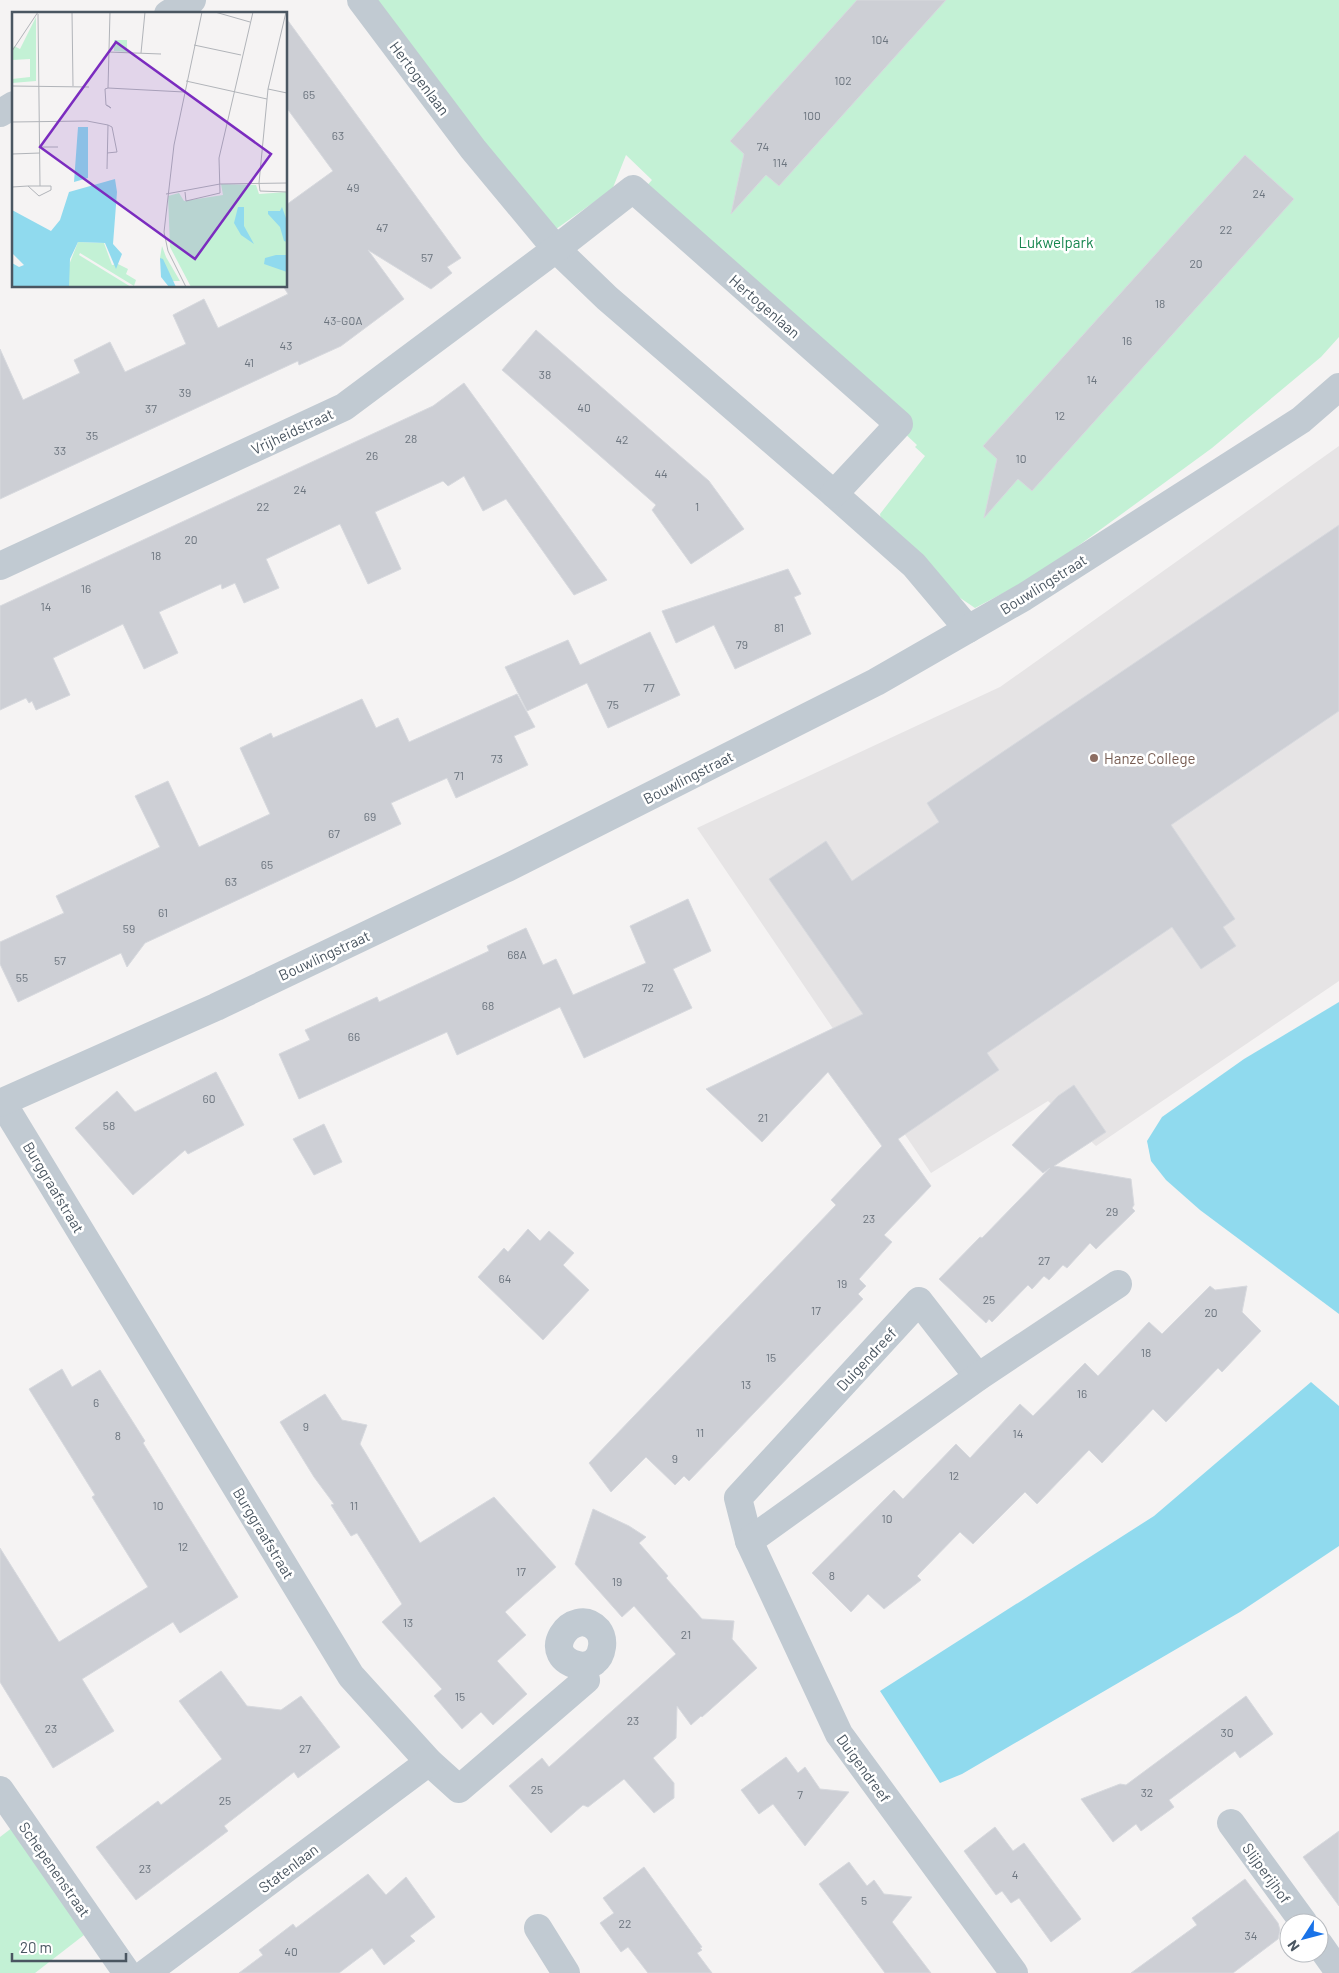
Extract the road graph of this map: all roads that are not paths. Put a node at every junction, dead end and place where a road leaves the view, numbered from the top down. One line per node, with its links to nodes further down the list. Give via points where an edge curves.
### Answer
1 (192, 0): 3 (street)
2 (361, 0): 6 (street, Hertogenlaan, via 474,149)
3 (171, 12)
4 (12, 106): 5 (street)
5 (0, 113)
6 (556, 250): 8 (street, Hertogenlaan, via 606,298); 8 (street, Hertogenlaan, via 633,189 899,424); 9 (street, Vrijheidstraat, via 344,407)
7 (1339, 387): 10 (street, Bouwlingstraat, via 1301,420 1024,597)
8 (834, 494): 10 (street, Hertogenlaan, via 914,565)
9 (0, 566)
10 (968, 629): 11 (street, Bouwlingstraat, via 876,682 507,868 216,1007)
11 (1, 1102): 16 (street, Burggraafstraat, via 351,1676)
12 (1118, 1284): 13 (street)
13 (978, 1378): 14 (street); 14 (street, Duigendreef, via 919,1301 738,1498)
14 (749, 1541): 26 (street, Duigendreef, via 839,1734)
15 (584, 1666): 16 (street, Burggraafstraat, via 586,1680 459,1789)
16 (429, 1762): 24 (street, Statenlaan)
17 (0, 1790): 23 (street, Schepenenstraat)
18 (1231, 1823): 19 (street, Slijperijhof)
19 (1297, 1913)
20 (538, 1928): 25 (street)
21 (1329, 1958): 22 (street)
22 (1339, 1972)
23 (127, 1973)
24 (146, 1973)
25 (566, 1973)
26 (1014, 1973)

